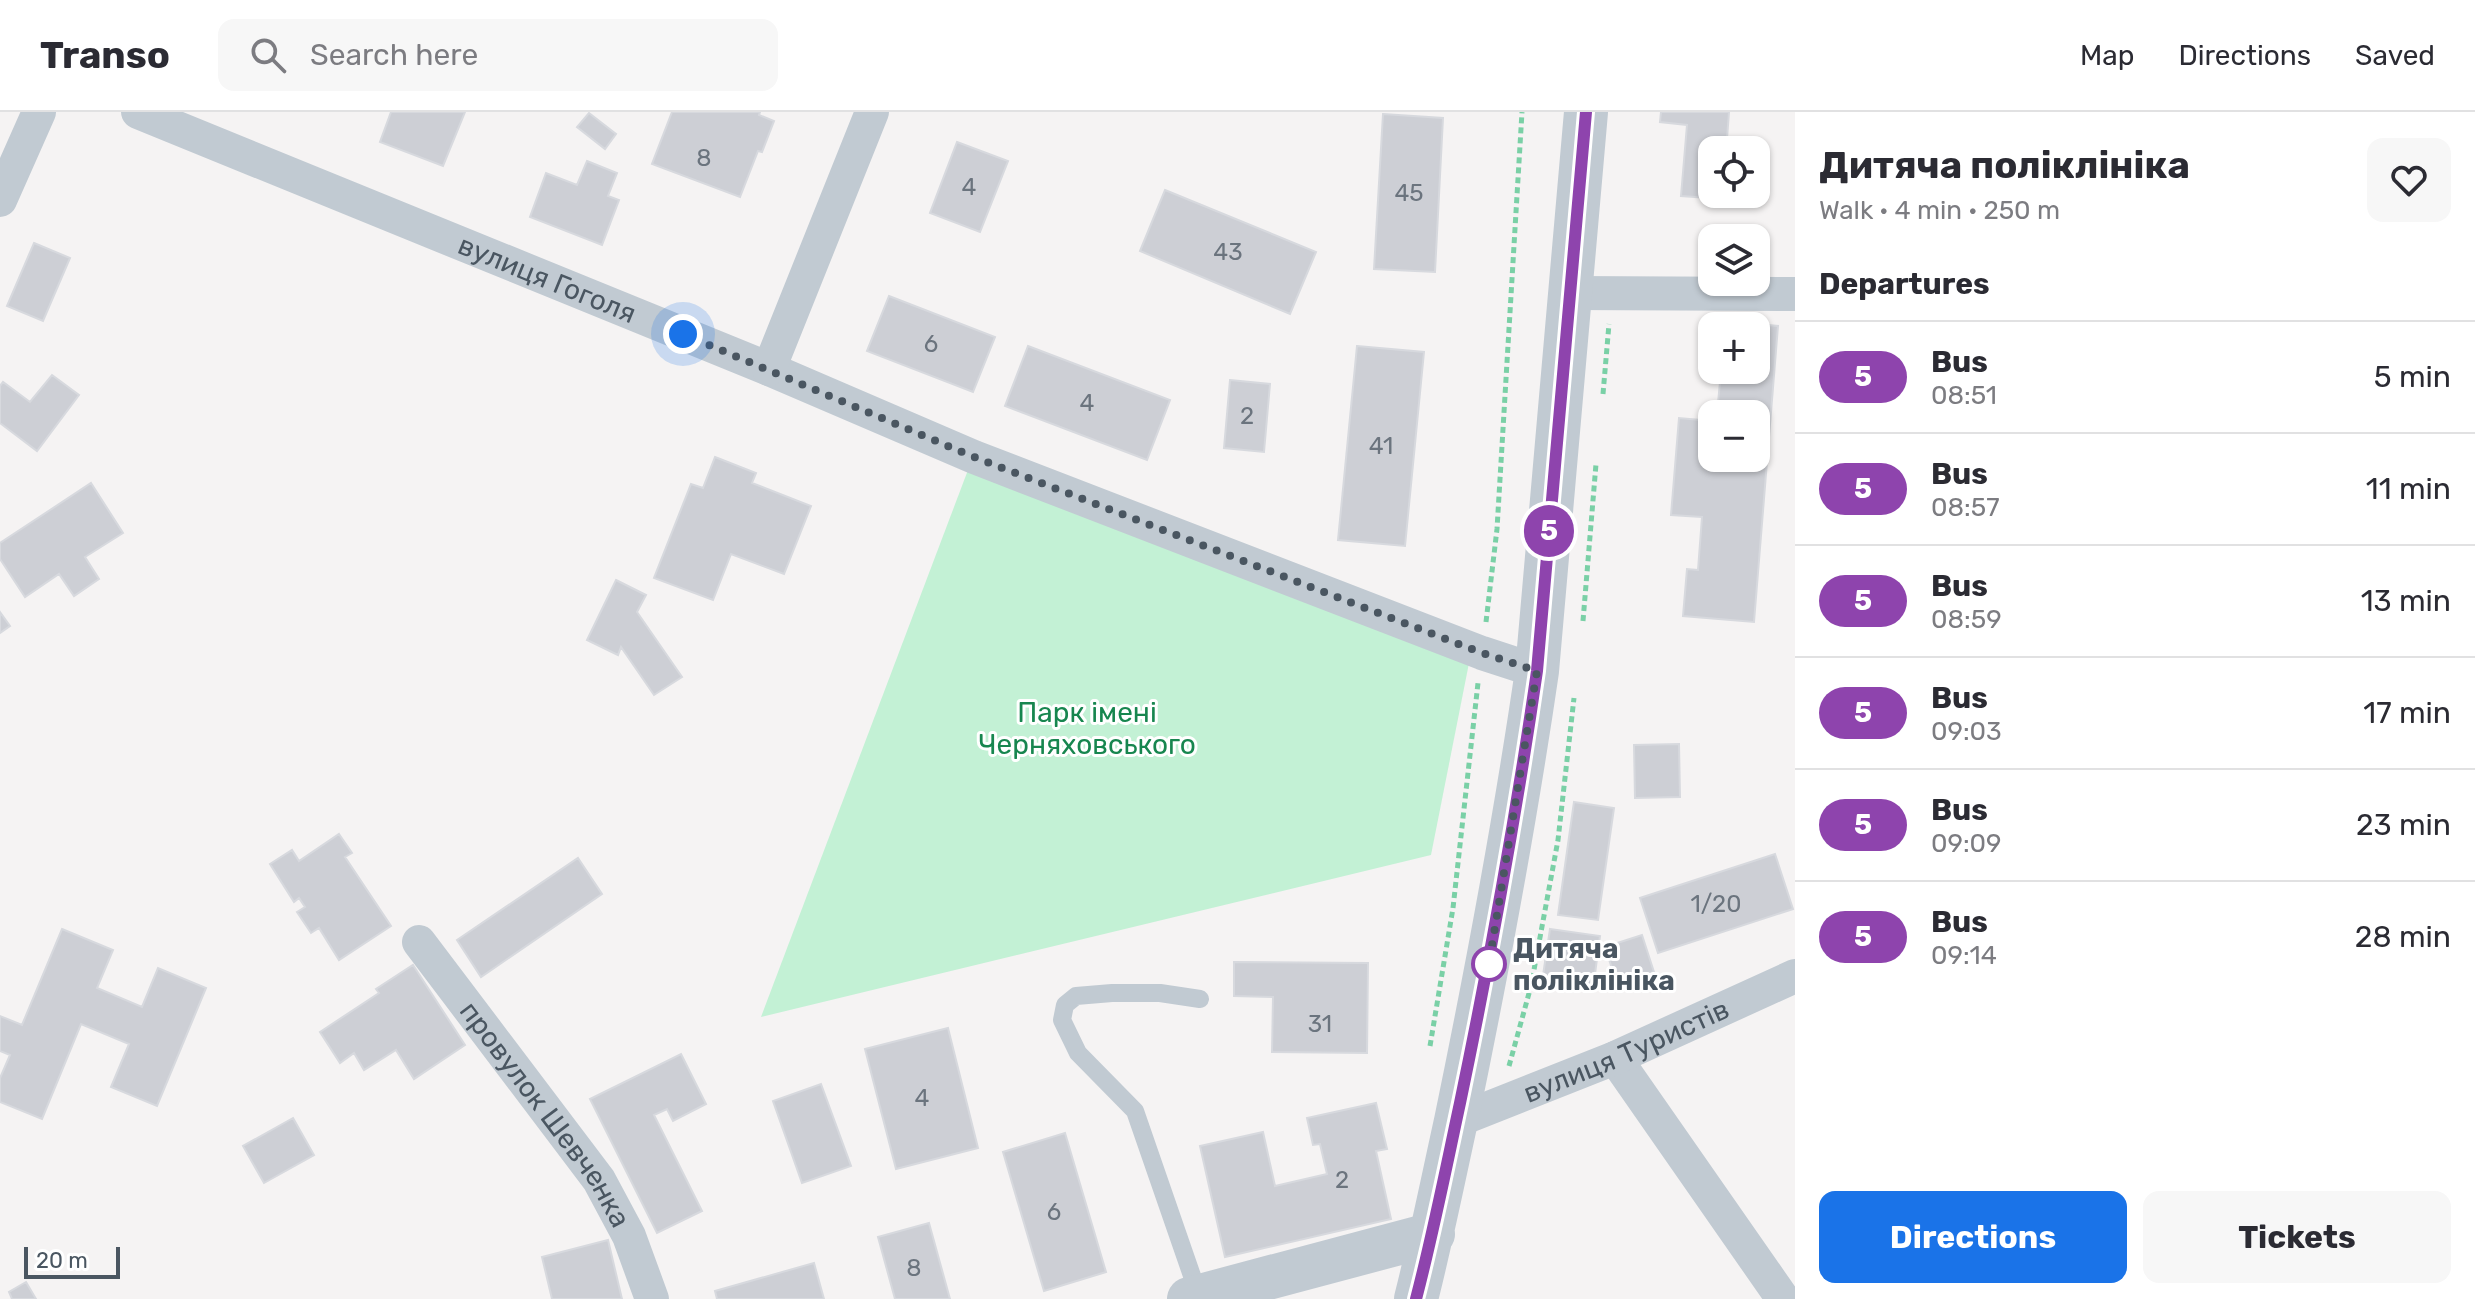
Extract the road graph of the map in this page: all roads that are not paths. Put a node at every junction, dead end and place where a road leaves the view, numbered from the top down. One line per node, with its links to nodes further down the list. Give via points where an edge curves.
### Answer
1 (39, 112): 5 (street)
2 (138, 112): 8 (street, вулиця Гоголя)
3 (872, 112): 8 (street)
4 (1586, 112): 6 (street)
5 (0, 200)
6 (1571, 293): 7 (street); 9 (street)
7 (1795, 294)
8 (769, 369): 9 (street, вулиця Гоголя, via 974,457)
9 (1537, 671): 14 (street, via 1490,962)
10 (419, 942): 17 (street, провулок Шевченка, via 599,1180 629,1236)
11 (1795, 976): 13 (street, вулиця Туристів)
12 (1200, 999): 16 (lane, via 1160,993 1076,996 1065,1005 1062,1020 1078,1053 1135,1111)
13 (1615, 1058): 14 (street, вулиця Туристів); 19 (street)
14 (1456, 1121): 15 (street)
15 (1433, 1234): 16 (street); 18 (street)
16 (1194, 1298)
17 (652, 1299)
18 (1416, 1299)
19 (1783, 1299)

